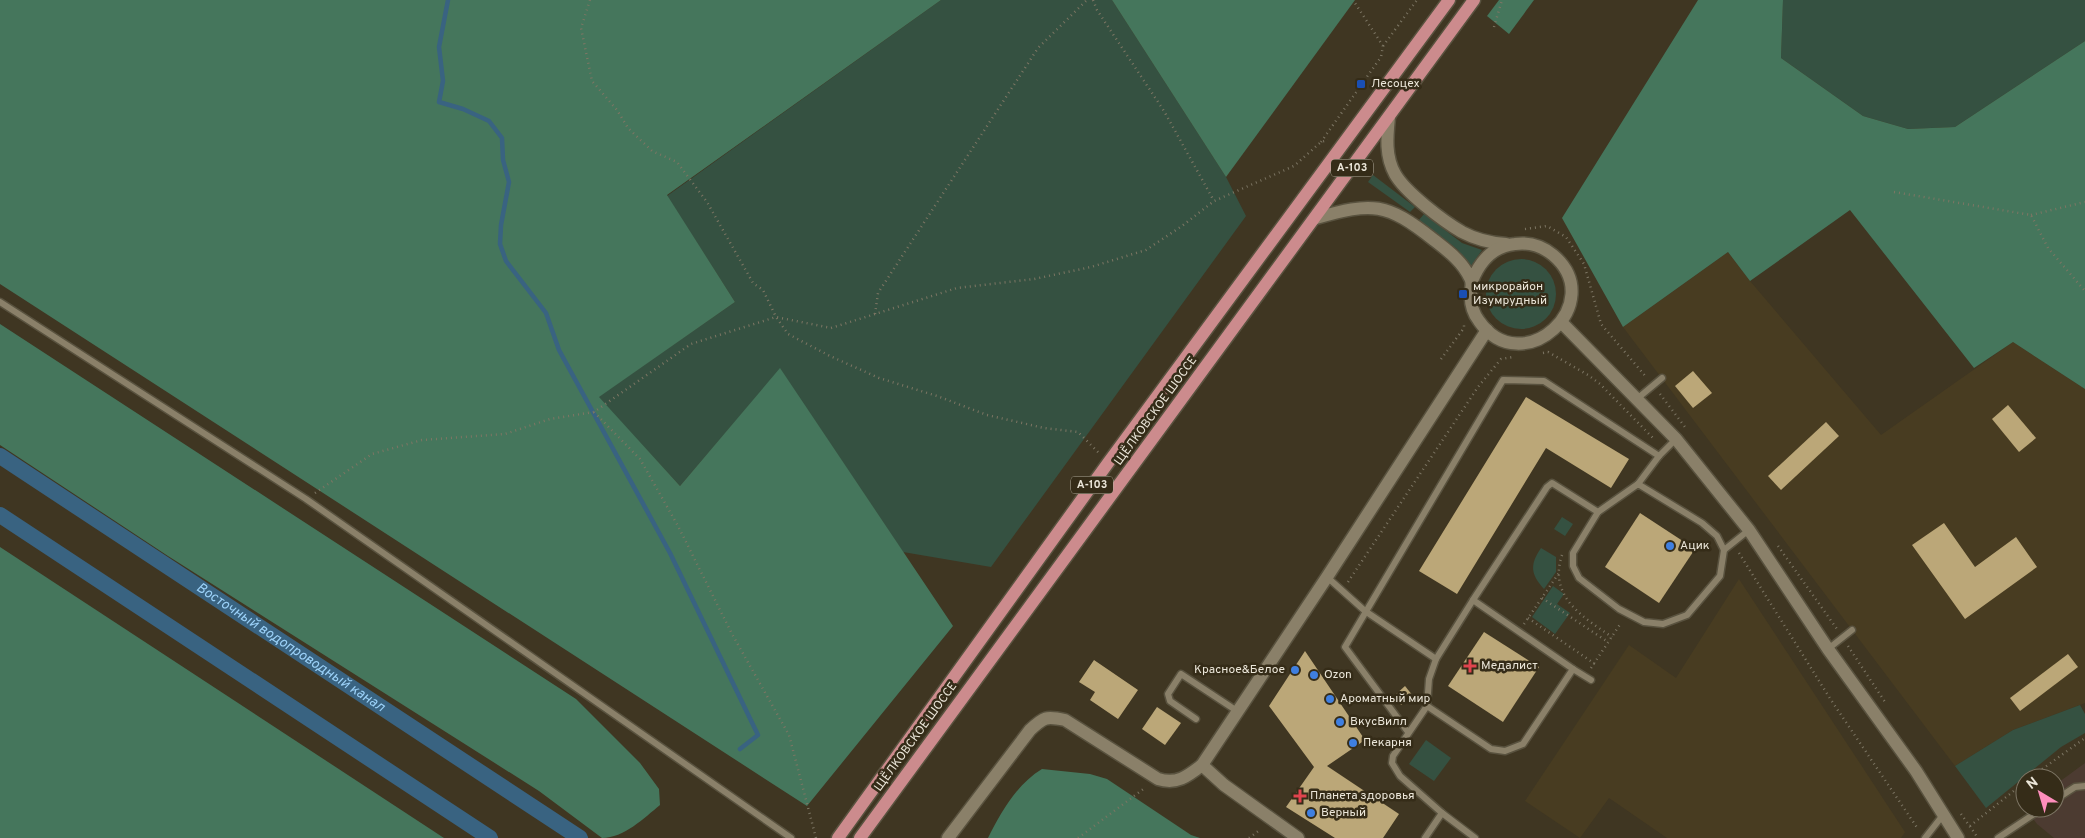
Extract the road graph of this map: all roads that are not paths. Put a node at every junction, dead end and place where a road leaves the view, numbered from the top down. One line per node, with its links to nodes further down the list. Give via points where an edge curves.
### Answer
1 (1449, 0): 38 (main road, ЩЁЛКОВСКОЕ ШОССЕ / А-103, via 1108,463)
2 (1474, 0): 3 (main road, ЩЁЛКОВСКОЕ ШОССЕ / А-103)
3 (1389, 117): 4 (main road, ЩЁЛКОВСКОЕ ШОССЕ / А-103); 5 (street, via 1386,140 1389,158 1403,185 1462,232)
4 (1316, 218): 6 (street, via 1364,207 1384,209 1411,222 1452,255 1466,268); 39 (main road, ЩЁЛКОВСКОЕ ШОССЕ / А-103)
5 (1508, 244): 6 (street, via 1485,258); 8 (street, via 1522,243 1548,250 1566,270 1571,297)
6 (1472, 281): 9 (street, via 1473,308)
7 (0, 302): 37 (lane, via 306,499)
8 (1561, 322): 9 (street, via 1550,334 1518,343 1501,339); 11 (street)
9 (1487, 330): 18 (street)
10 (1662, 378): 11 (lane)
11 (1638, 398): 12 (street)
12 (1676, 439): 13 (lane); 16 (street)
13 (1660, 456): 14 (lane); 20 (lane, via 1544,381 1503,380)
14 (1638, 484): 15 (lane); 17 (lane, via 1702,523 1717,536)
15 (1598, 512): 17 (lane, via 1574,553 1573,566 1579,578 1644,622 1663,624 1687,615 1720,576); 19 (lane, via 1552,483)
16 (1749, 530): 17 (lane); 22 (street)
17 (1724, 550)
18 (1327, 577): 20 (lane); 27 (street)
19 (1473, 600): 23 (lane); 24 (lane)
20 (1366, 611): 23 (lane); 29 (lane, via 1345,647)
21 (1852, 630): 22 (lane)
22 (1828, 649): 34 (street)
23 (1436, 659): 26 (lane, via 1429,679)
24 (1573, 669): 25 (lane); 26 (lane, via 1523,744 1505,752 1491,749)
25 (1588, 679)
26 (1427, 706): 29 (lane)
27 (1238, 711): 28 (lane, via 1181,674 1168,698); 30 (street)
28 (1196, 719)
29 (1408, 732): 33 (lane, via 1392,763 1400,776)
30 (1202, 765): 40 (street, via 1184,779 1158,779 1065,720 1042,719 1030,730); 41 (street, via 1224,785)
31 (2085, 786): 32 (lane, via 2075,787)
32 (2065, 794)
33 (1442, 813): 42 (lane); 43 (lane)
34 (1943, 815): 36 (street); 44 (lane)
35 (2028, 818): 45 (lane)
36 (1957, 837)
37 (791, 838)
38 (838, 838)
39 (860, 838)
40 (948, 838)
41 (1298, 838)
42 (1425, 838)
43 (1475, 838)
44 (1926, 838)
45 (1998, 838)

